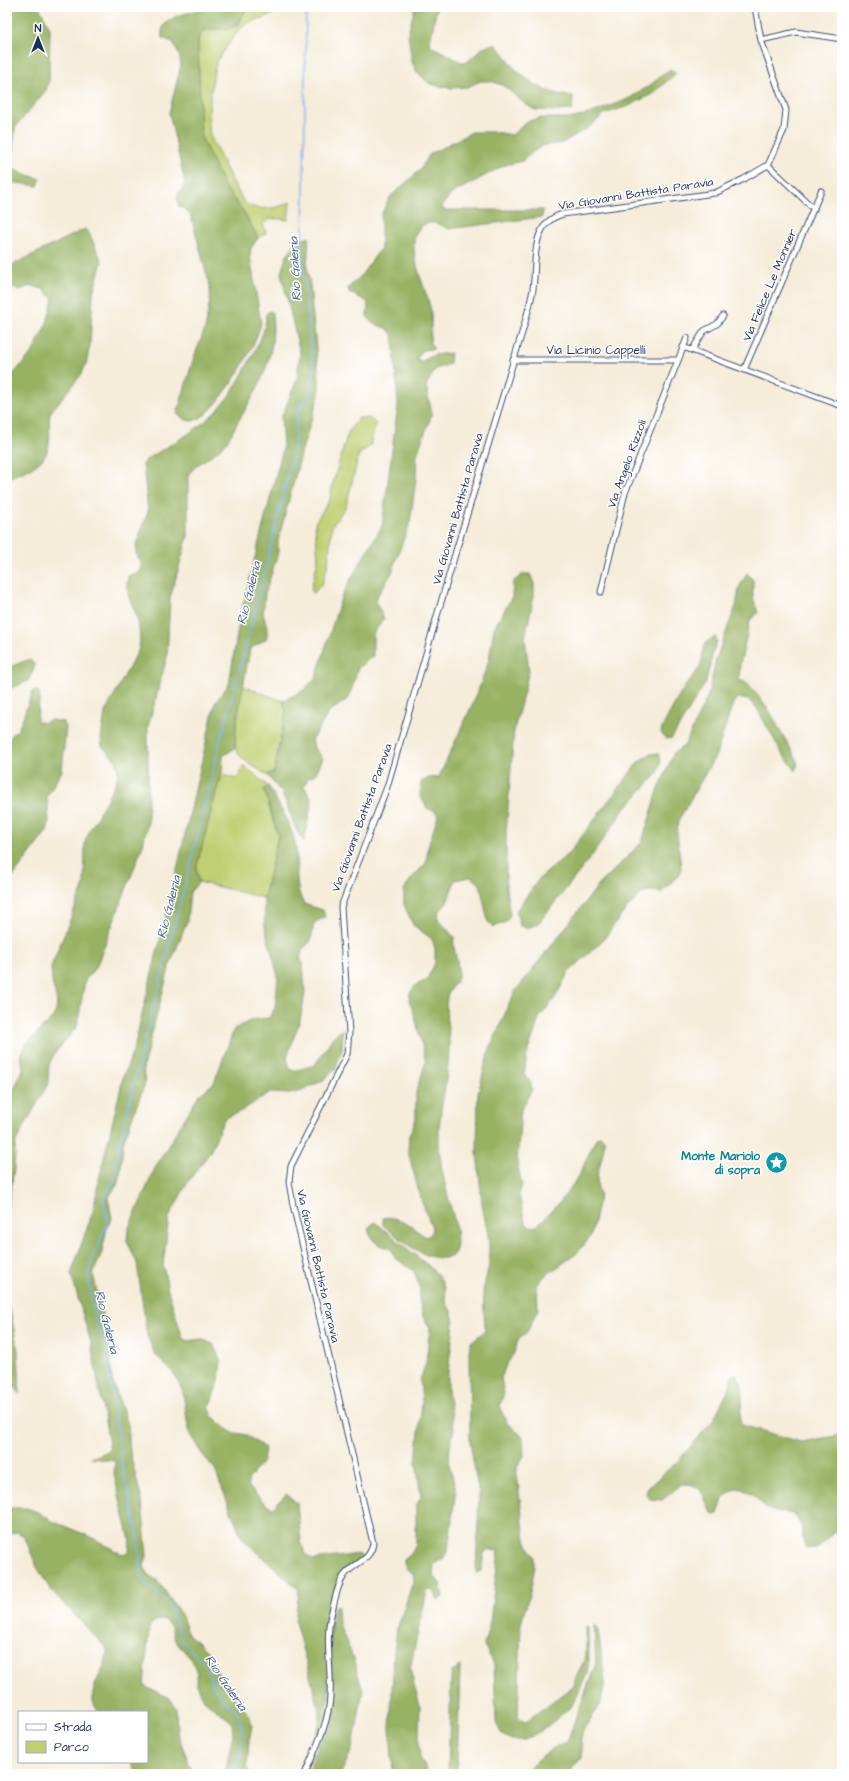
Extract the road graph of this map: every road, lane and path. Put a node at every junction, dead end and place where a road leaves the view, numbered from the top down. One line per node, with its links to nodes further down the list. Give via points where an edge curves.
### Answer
1 (755, 7): 3 (street)
2 (842, 39): 3 (street, via 796,32); 4 (street)
3 (761, 40): 5 (street, via 786,110 784,130)
4 (842, 43)
5 (768, 165): 7 (street); 12 (street, Via Giovanni Battista Paravia, via 744,180 715,193 563,214 550,220 539,235 531,301)
6 (821, 192): 7 (street, Via Felice Le Monnier)
7 (814, 209): 14 (street, Via Felice Le Monnier)
8 (723, 316): 11 (street, via 717,324 704,331)
9 (687, 338): 10 (street, Via Angelo Rizzoli)
10 (683, 347): 11 (street); 13 (street, Via Angelo Rizzoli)
11 (692, 350): 14 (street)
12 (513, 360): 13 (street, Via Licinio Cappelli); 17 (street, Via Giovanni Battista Paravia, via 387,787 341,907 349,1032 347,1054 297,1152 289,1173 292,1205 372,1543 368,1557 342,1578 331,1612 328,1637 329,1708)
13 (678, 360): 16 (street, Via Angelo Rizzoli, via 625,493)
14 (744, 370): 15 (street)
15 (842, 406)
16 (600, 592)
17 (305, 1774)

